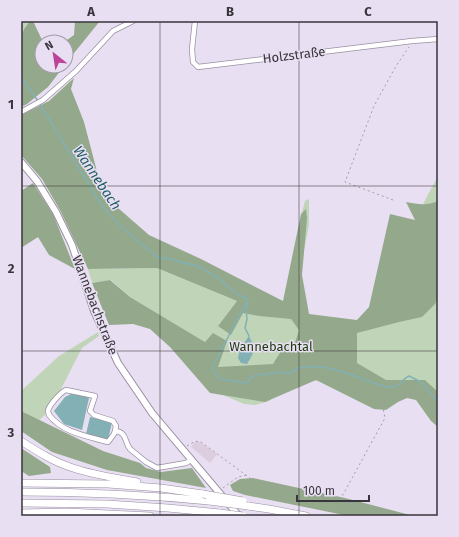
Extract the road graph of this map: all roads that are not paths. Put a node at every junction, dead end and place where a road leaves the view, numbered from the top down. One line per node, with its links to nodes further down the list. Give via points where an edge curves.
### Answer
1 (133, 21): 4 (street, via 114,32 43,100)
2 (195, 21): 3 (street, Holzstraße, via 192,49 193,62 198,67)
3 (438, 39)
4 (21, 112)
5 (21, 162): 8 (main road, Wannebachstraße, via 37,181 72,245 94,311 118,363 152,413)
6 (115, 431): 6 (street, via 113,421 94,415 90,411 95,396 66,390 49,409 49,415 60,426 79,434 108,442); 8 (street, via 124,435 130,449 154,467 180,465)
7 (21, 441): 10 (highway, via 74,469)
8 (191, 460): 17 (main road, Wannebachstraße)
9 (21, 483): 10 (highway, via 108,484)
10 (161, 488): 13 (highway, bridge)
11 (21, 492): 13 (highway, bridge, via 112,494)
12 (21, 503): 18 (highway, bridge, via 108,504)
13 (246, 503): 19 (highway)
14 (21, 513): 15 (highway); 16 (highway, via 67,512)
15 (51, 516)
16 (150, 516)
17 (239, 516)
18 (243, 516)
19 (306, 516)

